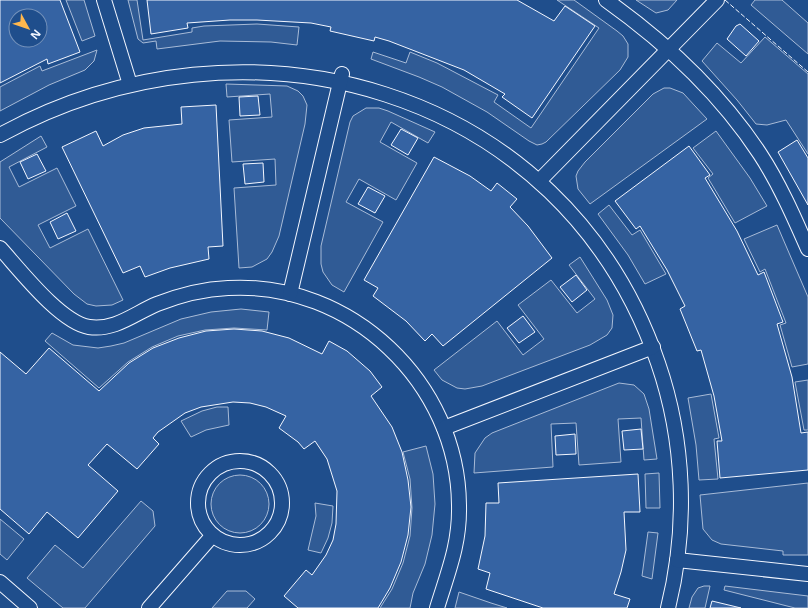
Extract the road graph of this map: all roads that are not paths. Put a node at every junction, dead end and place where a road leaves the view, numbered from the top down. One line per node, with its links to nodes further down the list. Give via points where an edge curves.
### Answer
1 (104, 0): 6 (lane)
2 (606, 0): 4 (lane)
3 (717, 0): 4 (lane)
4 (668, 50): 8 (lane); 10 (lane, via 713,94 760,155)
5 (342, 74): 6 (lane, via 295,66 246,63 174,68); 8 (lane, via 406,94 455,118 496,144); 11 (lane)
6 (128, 78): 7 (lane, via 102,85 57,103)
7 (0, 135)
8 (540, 180): 12 (lane, via 568,208 613,266 636,308)
9 (0, 248): 11 (lane, via 57,308 77,323 88,327 102,328 114,325 158,304 205,291 242,288)
10 (808, 249)
11 (290, 294): 13 (lane, via 336,310 386,344 418,379)
12 (653, 347): 13 (lane); 15 (lane, via 669,399 678,447 681,496)
13 (444, 428): 20 (lane, via 456,468 459,517 455,553)
14 (212, 536): 14 (lane, via 222,542 246,545 257,542 267,535 278,521 282,503 280,491 268,472 257,465 234,462 222,465 204,481 197,504 204,526); 19 (lane)
15 (677, 560): 16 (lane); 21 (lane)
16 (808, 574)
17 (0, 582): 18 (lane)
18 (30, 608)
19 (149, 608)
20 (437, 608)
21 (668, 608)

